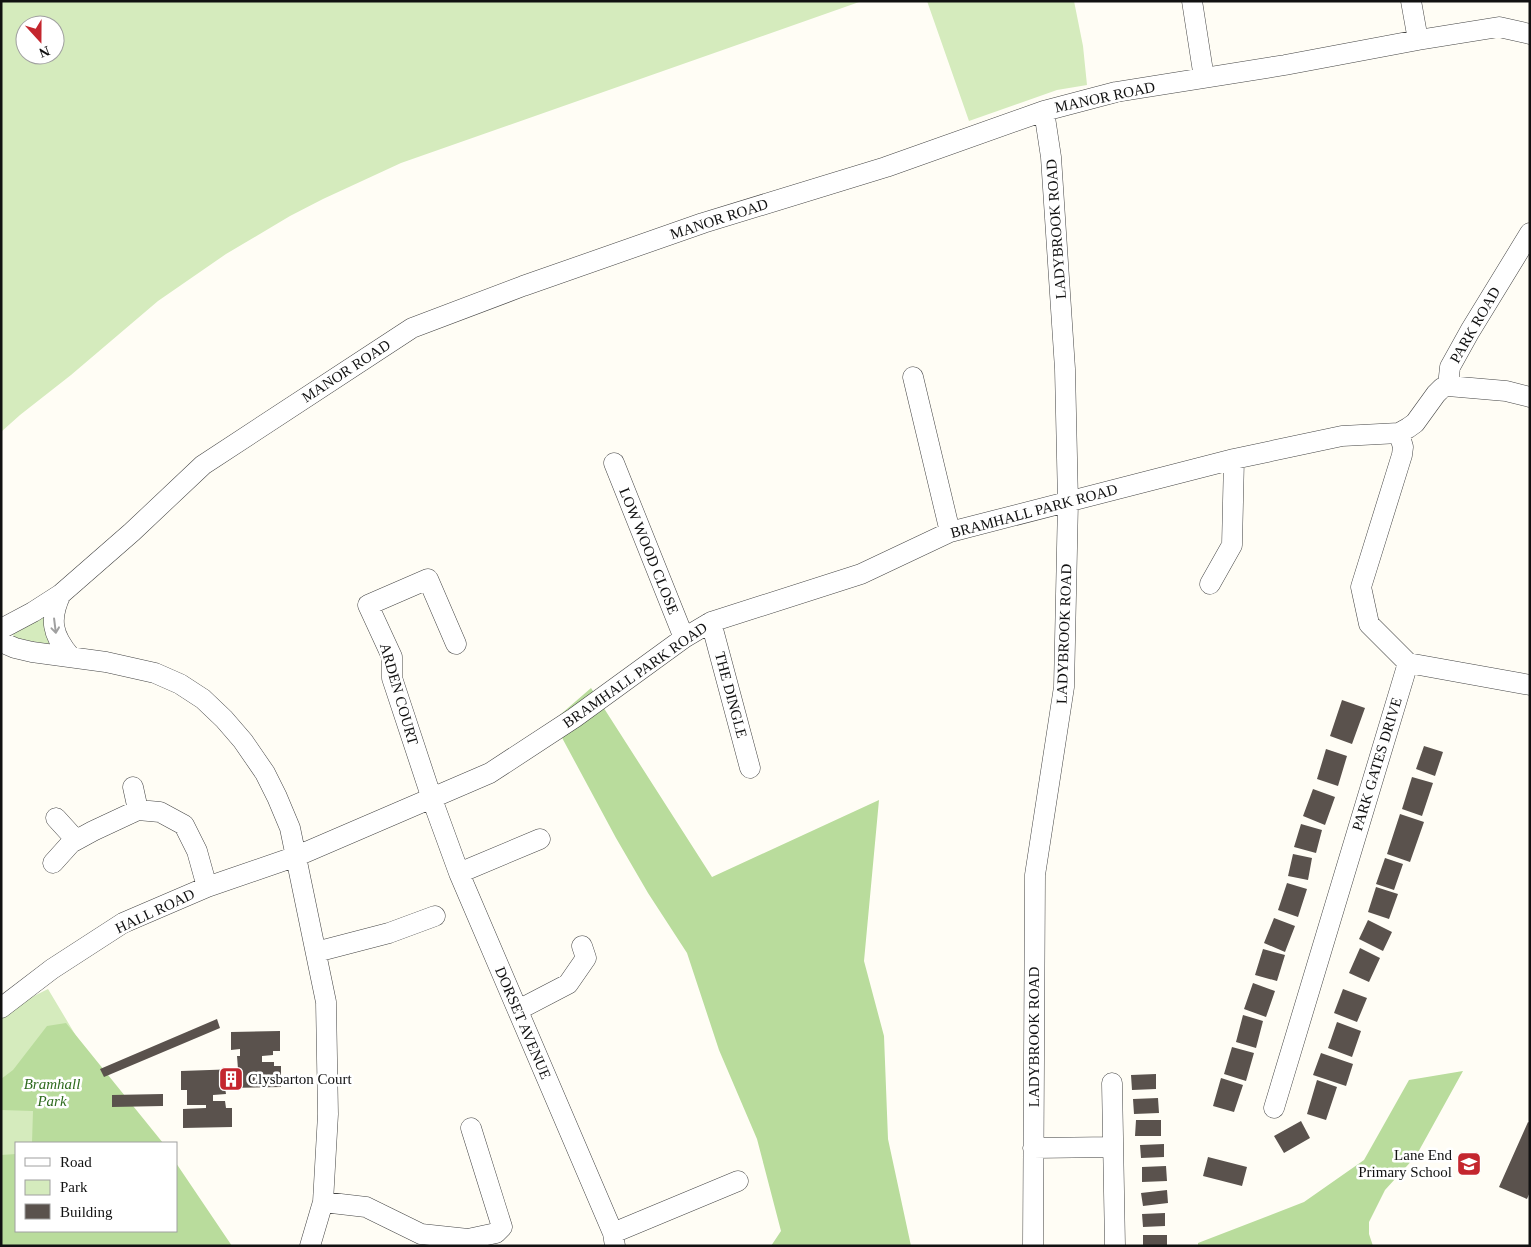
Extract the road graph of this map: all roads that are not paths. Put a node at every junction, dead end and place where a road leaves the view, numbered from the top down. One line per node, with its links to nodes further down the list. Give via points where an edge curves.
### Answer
1 (1192, 1): 5 (street)
2 (1411, 1): 4 (street)
3 (1530, 34): 4 (street, MANOR ROAD, via 1499,28)
4 (1418, 40): 5 (street, MANOR ROAD)
5 (1204, 78): 6 (street, MANOR ROAD, via 1116,92)
6 (1044, 111): 14 (street, LADYBROOK ROAD, via 1051,157 1065,369); 17 (street, MANOR ROAD, via 886,167 703,223 412,328 203,464)
7 (1530, 233): 9 (street, PARK ROAD, via 1450,367)
8 (913, 377): 15 (street)
9 (1448, 386): 10 (street, via 1506,391); 11 (street, via 1436,394 1415,423)
10 (1530, 397)
11 (1399, 433): 12 (street, BRAMHALL PARK ROAD, via 1342,436); 24 (street, via 1402,455 1361,587 1369,624)
12 (1234, 458): 14 (street, BRAMHALL PARK ROAD); 16 (street, via 1232,545)
13 (614, 464): 20 (street, LOW WOOD CLOSE)
14 (1068, 502): 15 (street, BRAMHALL PARK ROAD); 46 (street, LADYBROOK ROAD, via 1064,687 1035,875)
15 (950, 532): 18 (street, BRAMHALL PARK ROAD, via 861,574)
16 (1210, 584)
17 (61, 594): 19 (street, MANOR ROAD); 23 (street, one-way to 23, via 55,607 54,626 58,642)
18 (711, 622): 20 (street, BRAMHALL PARK ROAD); 26 (street, THE DINGLE)
19 (1, 629)
20 (684, 638): 28 (street, BRAMHALL PARK ROAD, via 574,718 490,773)
21 (1, 642): 23 (street, via 32,652)
22 (456, 644): 28 (street, ARDEN COURT, via 428,579 368,605 392,657 392,678)
23 (70, 656): 33 (street, via 156,673 203,699 243,741 265,773 284,811)
24 (1408, 663): 25 (street); 43 (street, PARK GATES DRIVE)
25 (1530, 685)
26 (750, 768)
27 (133, 787): 29 (street)
28 (432, 799): 33 (street, BRAMHALL PARK ROAD); 35 (street, DORSET AVENUE)
29 (138, 810): 32 (street); 36 (street, via 160,812 184,825 197,851)
30 (56, 818): 32 (street)
31 (540, 839): 35 (street)
32 (76, 840): 34 (street)
33 (297, 856): 36 (street, HALL ROAD); 39 (street)
34 (53, 863)
35 (459, 873): 41 (street, DORSET AVENUE)
36 (208, 887): 40 (street, HALL ROAD, via 123,923 52,969)
37 (435, 916): 39 (street, via 389,933)
38 (582, 946): 41 (street, via 586,958 568,984)
39 (316, 952): 48 (street, via 326,1002 328,1114)
40 (1, 1008)
41 (518, 1010): 49 (street, DORSET AVENUE)
42 (1112, 1083): 45 (street)
43 (1274, 1108)
44 (471, 1128): 48 (street, via 502,1227 496,1233 468,1239 422,1234 366,1207)
45 (1113, 1147): 46 (street); 52 (street)
46 (1033, 1148): 51 (street, LADYBROOK ROAD)
47 (738, 1182): 49 (street)
48 (323, 1202): 50 (street)
49 (614, 1239)
50 (310, 1246)
51 (1033, 1246)
52 (1115, 1246)

